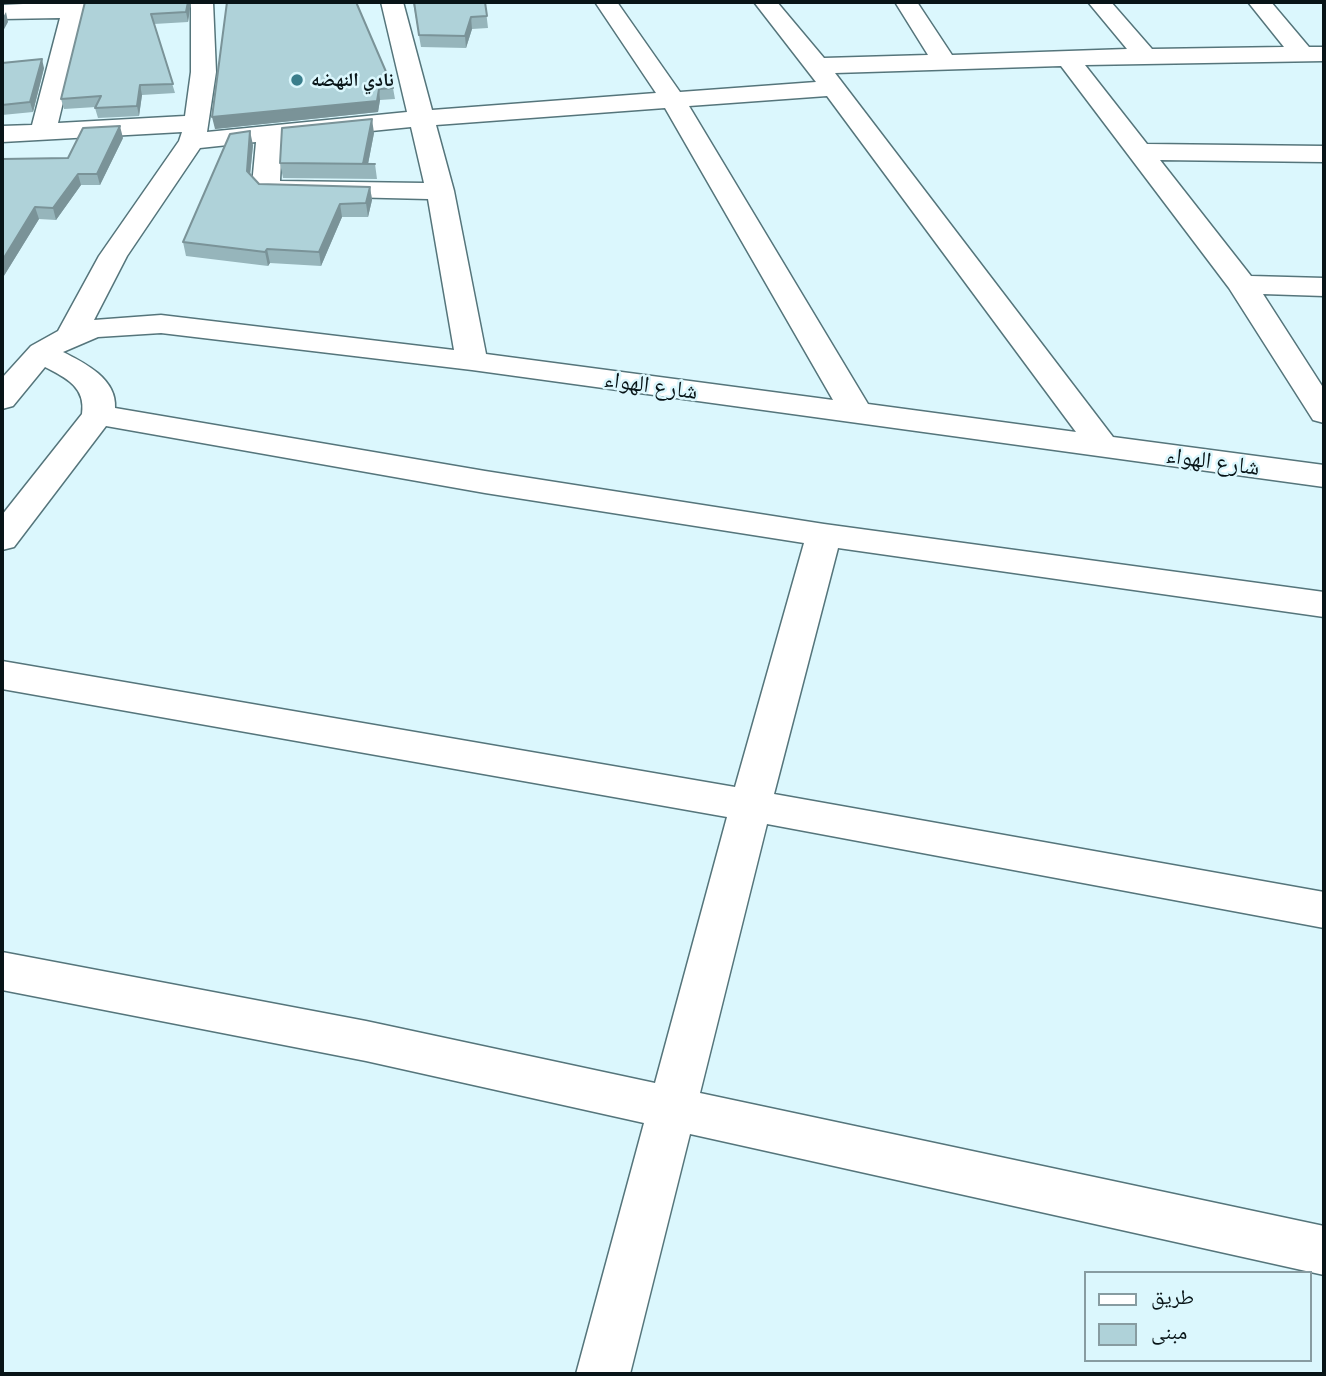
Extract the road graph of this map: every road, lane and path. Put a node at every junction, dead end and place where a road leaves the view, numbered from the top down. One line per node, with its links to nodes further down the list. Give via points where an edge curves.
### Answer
1 (202, 2): 17 (street, via 204,71)
2 (392, 2): 16 (street)
3 (606, 2): 15 (street)
4 (765, 2): 14 (street)
5 (906, 2): 13 (street)
6 (1099, 2): 10 (street)
7 (1259, 2): 11 (street)
8 (75, 6): 9 (street); 18 (street)
9 (2, 12)
10 (1145, 55): 11 (street); 12 (street)
11 (1314, 55)
12 (1068, 59): 13 (street); 21 (street)
13 (945, 63): 14 (street)
14 (825, 77): 15 (street); 32 (street)
15 (672, 99): 16 (street); 29 (street)
16 (423, 118): 20 (street); 23 (street)
17 (195, 132): 18 (street); 20 (street); 26 (street)
18 (43, 133): 19 (street)
19 (2, 134)
20 (269, 136): 23 (street, via 266,185 272,189)
21 (1139, 152): 22 (street); 24 (street)
22 (1324, 154)
23 (440, 191): 27 (street)
24 (1242, 285): 25 (street); 30 (street)
25 (1324, 287)
26 (56, 345): 27 (street, شارع الهواء, via 96,328 161,324); 28 (street); 31 (street, via 100,392)
27 (471, 361): 29 (street, شارع الهواء)
28 (5, 390)
29 (856, 412): 32 (street, شارع الهواء)
30 (1324, 413)
31 (98, 415): 34 (street); 35 (street)
32 (1102, 445): 33 (street, شارع الهواء)
33 (1324, 476)
34 (824, 535): 36 (street); 38 (street)
35 (2, 539)
36 (1324, 604)
37 (2, 675): 38 (street)
38 (748, 806): 39 (street); 41 (street)
39 (1324, 910)
40 (2, 971): 41 (street, via 366,1041)
41 (674, 1108): 42 (street); 43 (street)
42 (1324, 1251)
43 (603, 1374)

